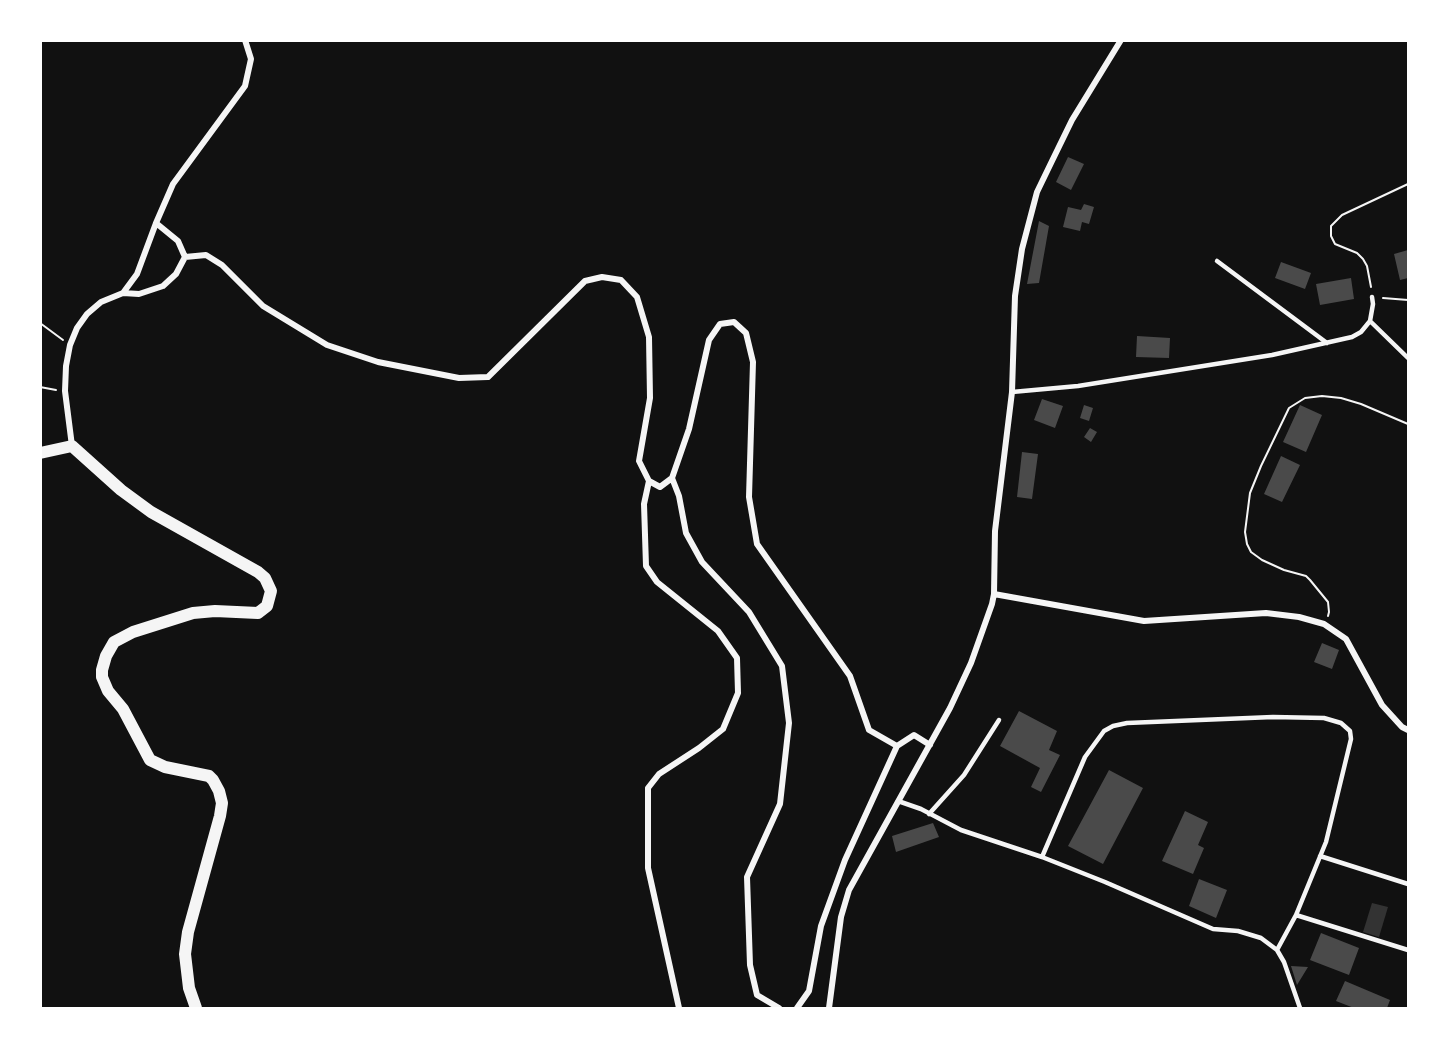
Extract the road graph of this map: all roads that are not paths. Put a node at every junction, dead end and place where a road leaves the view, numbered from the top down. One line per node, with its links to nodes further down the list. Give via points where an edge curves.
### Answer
1 (245, 40): 3 (street, via 251,59 245,86 173,184)
2 (1121, 40): 11 (street, via 1072,120 1030,212 1015,296)
3 (156, 223): 4 (street, via 178,241); 6 (street, via 137,274)
4 (185, 256): 6 (street, via 176,274 163,286 139,294); 15 (street, via 206,255 222,265 263,306 327,345 378,362 459,378 488,377 585,281 602,277 621,280 637,297 649,337 650,398 639,461)
5 (1217, 261): 9 (lane)
6 (123, 293): 12 (street, via 101,302 87,314 70,345 65,391)
7 (1372, 297): 8 (lane)
8 (1370, 321): 9 (lane, via 1352,337); 10 (lane)
9 (1327, 343): 11 (lane, via 1272,356 1112,381)
10 (1408, 358)
11 (1012, 392): 16 (street, via 995,531)
12 (72, 446): 13 (main road); 29 (main road, via 151,512 258,572 271,591 270,601 258,613 193,613 133,632 114,642 102,670 108,691 123,709 150,760 209,776 219,791 220,816 185,954)
13 (40, 453)
14 (672, 478): 15 (street, via 660,487); 20 (street, via 689,429 709,340 720,324 734,322 746,333 753,362 749,497 757,544 850,676 869,730); 31 (street, via 686,533 702,562 749,612 782,666 789,723 780,804 747,877 750,965 757,995)
15 (650, 481): 30 (street, via 644,504 646,566 657,582 718,631 737,658 738,693 723,729 659,774 648,788 648,868)
16 (994, 594): 18 (street, via 1144,621 1266,613 1324,624 1346,639 1382,705); 19 (street, via 971,663)
17 (999, 720): 22 (lane, via 964,776)
18 (1408, 730)
19 (930, 745): 20 (street, via 914,735); 21 (street)
20 (897, 746): 32 (street, via 845,860 821,926 809,991)
21 (898, 801): 22 (lane); 33 (street, via 844,903)
22 (929, 814): 24 (lane, via 961,830)
23 (1320, 856): 24 (lane, via 1347,760 1350,731 1341,723 1324,718 1273,717 1127,723 1104,731 1085,757); 25 (lane); 26 (lane)
24 (1042, 857): 27 (lane, via 1213,929 1250,934)
25 (1408, 884)
26 (1296, 915): 27 (lane); 28 (lane)
27 (1277, 950): 34 (lane)
28 (1408, 950)
29 (196, 1008)
30 (679, 1008)
31 (778, 1008)
32 (796, 1008)
33 (829, 1008)
34 (1300, 1008)

